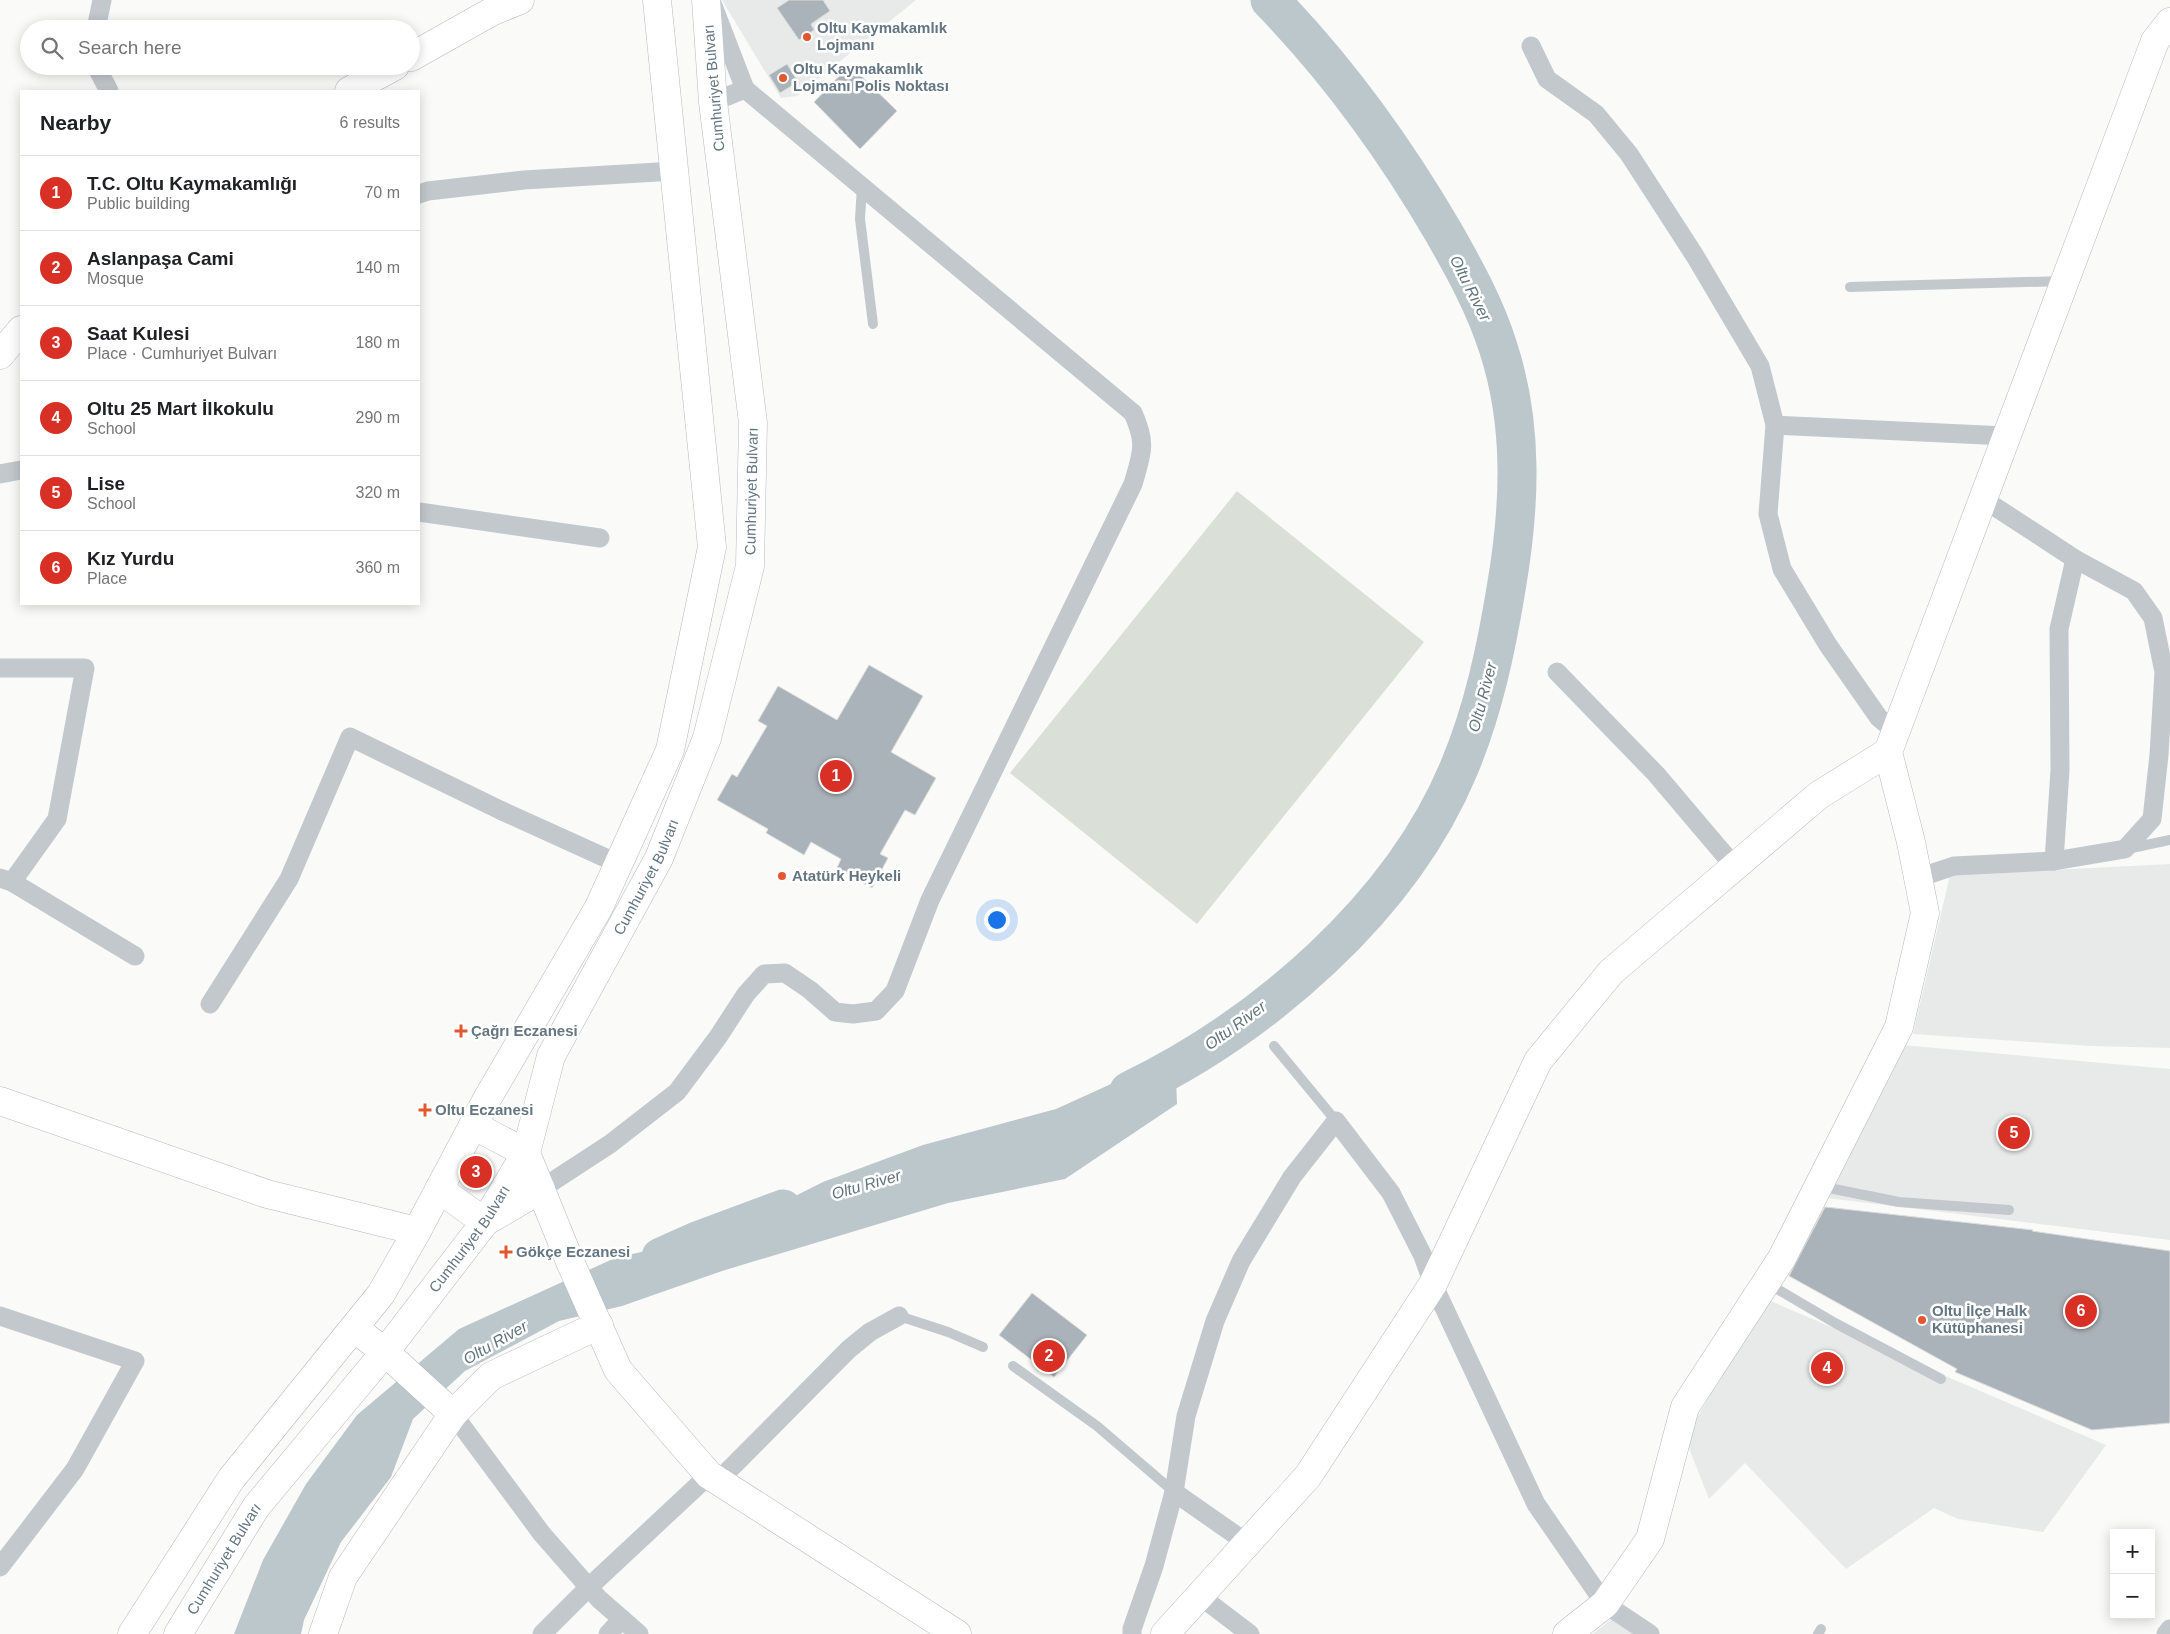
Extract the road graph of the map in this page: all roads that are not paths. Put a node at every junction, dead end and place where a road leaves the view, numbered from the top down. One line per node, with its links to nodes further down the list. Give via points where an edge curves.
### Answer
1 (102, 0): 6 (street)
2 (520, 0): 9 (street, via 491,12)
3 (657, 0): 16 (street, Cumhuriyet Bulvarı)
4 (706, 0): 15 (street, Cumhuriyet Bulvarı)
5 (710, 0): 12 (street)
6 (98, 20)
7 (2170, 22): 19 (street, via 2155,41)
8 (1531, 46): 24 (street, via 1547,79 1596,114 1629,154 1695,256 1760,366)
9 (420, 52)
10 (101, 75): 13 (street)
11 (379, 75): 14 (street)
12 (745, 89): 15 (street); 17 (street)
13 (108, 90)
14 (351, 90)
15 (714, 102): 48 (street, Cumhuriyet Bulvarı, via 753,422 750,566 707,738 659,858 551,1056)
16 (674, 171): 18 (street, via 524,180); 38 (street, Cumhuriyet Bulvarı, via 712,548 670,750)
17 (862, 186): 21 (lane, via 860,220); 51 (street, via 1134,413 1142,433 1142,455 1134,484 930,900 895,991 876,1011 835,1012 784,972 764,974 746,994 677,1092 610,1144)
18 (420, 194)
19 (2064, 282): 20 (lane); 25 (street)
20 (1850, 287)
21 (873, 324)
22 (20, 331): 23 (street)
23 (0, 355)
24 (1776, 426): 25 (street); 34 (street, via 1768,514 1782,569)
25 (2006, 436): 28 (street)
26 (20, 470): 27 (street)
27 (0, 474)
28 (1983, 499): 31 (street); 34 (street)
29 (420, 512): 30 (street)
30 (600, 538)
31 (2075, 559): 36 (street, via 2134,591 2153,618 2164,672 2152,819); 37 (street, via 2059,629 2060,770)
32 (0, 668): 41 (street, via 85,668 57,819)
33 (1557, 672): 39 (street, via 1656,774)
34 (1892, 742): 39 (street, via 1820,795); 40 (street)
35 (2170, 840): 36 (lane)
36 (2125, 849): 37 (street)
37 (2054, 861): 40 (street, via 1954,866)
38 (619, 864): 43 (street, via 350,737 289,879); 47 (street, Cumhuriyet Bulvarı, via 599,907)
39 (1734, 866): 56 (street, via 1611,972 1538,1061)
40 (1918, 878): 49 (street, via 1925,912 1899,1027)
41 (6, 880): 42 (street)
42 (134, 956)
43 (210, 1004)
44 (1274, 1046): 46 (lane)
45 (0, 1100): 54 (street, via 267,1194)
46 (1336, 1121): 56 (street, via 1391,1192 1423,1256); 67 (street, via 1292,1177 1241,1262 1216,1321 1186,1416)
47 (473, 1125): 48 (street); 50 (street, Cumhuriyet Bulvarı)
48 (526, 1153): 51 (street); 53 (street, Cumhuriyet Bulvarı)
49 (1819, 1186): 52 (lane, via 1899,1202); 55 (street)
50 (439, 1189): 53 (street); 54 (street, Cumhuriyet Bulvarı)
51 (541, 1189): 53 (street); 59 (street)
52 (2009, 1210)
53 (485, 1222): 62 (street, Cumhuriyet Bulvarı)
54 (417, 1231): 60 (street, Cumhuriyet Bulvarı, via 381,1294)
55 (1767, 1282): 64 (lane, via 1835,1323); 72 (street, via 1685,1406 1650,1539)
56 (1433, 1284): 68 (street, via 1308,1476); 72 (street, via 1536,1504)
57 (0, 1316): 69 (street, via 135,1361 75,1469)
58 (899, 1316): 61 (lane); 66 (street, via 870,1332 849,1350)
59 (599, 1325): 65 (street, via 491,1376); 66 (street, via 618,1370)
60 (354, 1328): 62 (street); 75 (street, Cumhuriyet Bulvarı, via 231,1479)
61 (983, 1347)
62 (385, 1352): 65 (street); 76 (street, Cumhuriyet Bulvarı, via 256,1507)
63 (1012, 1366): 67 (lane, via 1097,1426)
64 (1941, 1379)
65 (453, 1414): 70 (street, via 542,1534); 77 (street, via 343,1577)
66 (714, 1478): 70 (street); 81 (street)
67 (1174, 1492): 68 (street); 82 (street)
68 (1247, 1543): 71 (street)
69 (0, 1567)
70 (589, 1587): 73 (street); 78 (street)
71 (1200, 1596): 83 (street); 84 (street)
72 (1605, 1604): 85 (street); 86 (street)
73 (622, 1619): 79 (street); 80 (street)
74 (2170, 1629): 87 (street)
75 (132, 1634)
76 (178, 1634)
77 (323, 1634)
78 (542, 1634)
79 (608, 1634)
80 (638, 1634)
81 (958, 1634)
82 (1132, 1634)
83 (1165, 1634)
84 (1250, 1634)
85 (1567, 1634)
86 (1650, 1634)
87 (2166, 1634)

